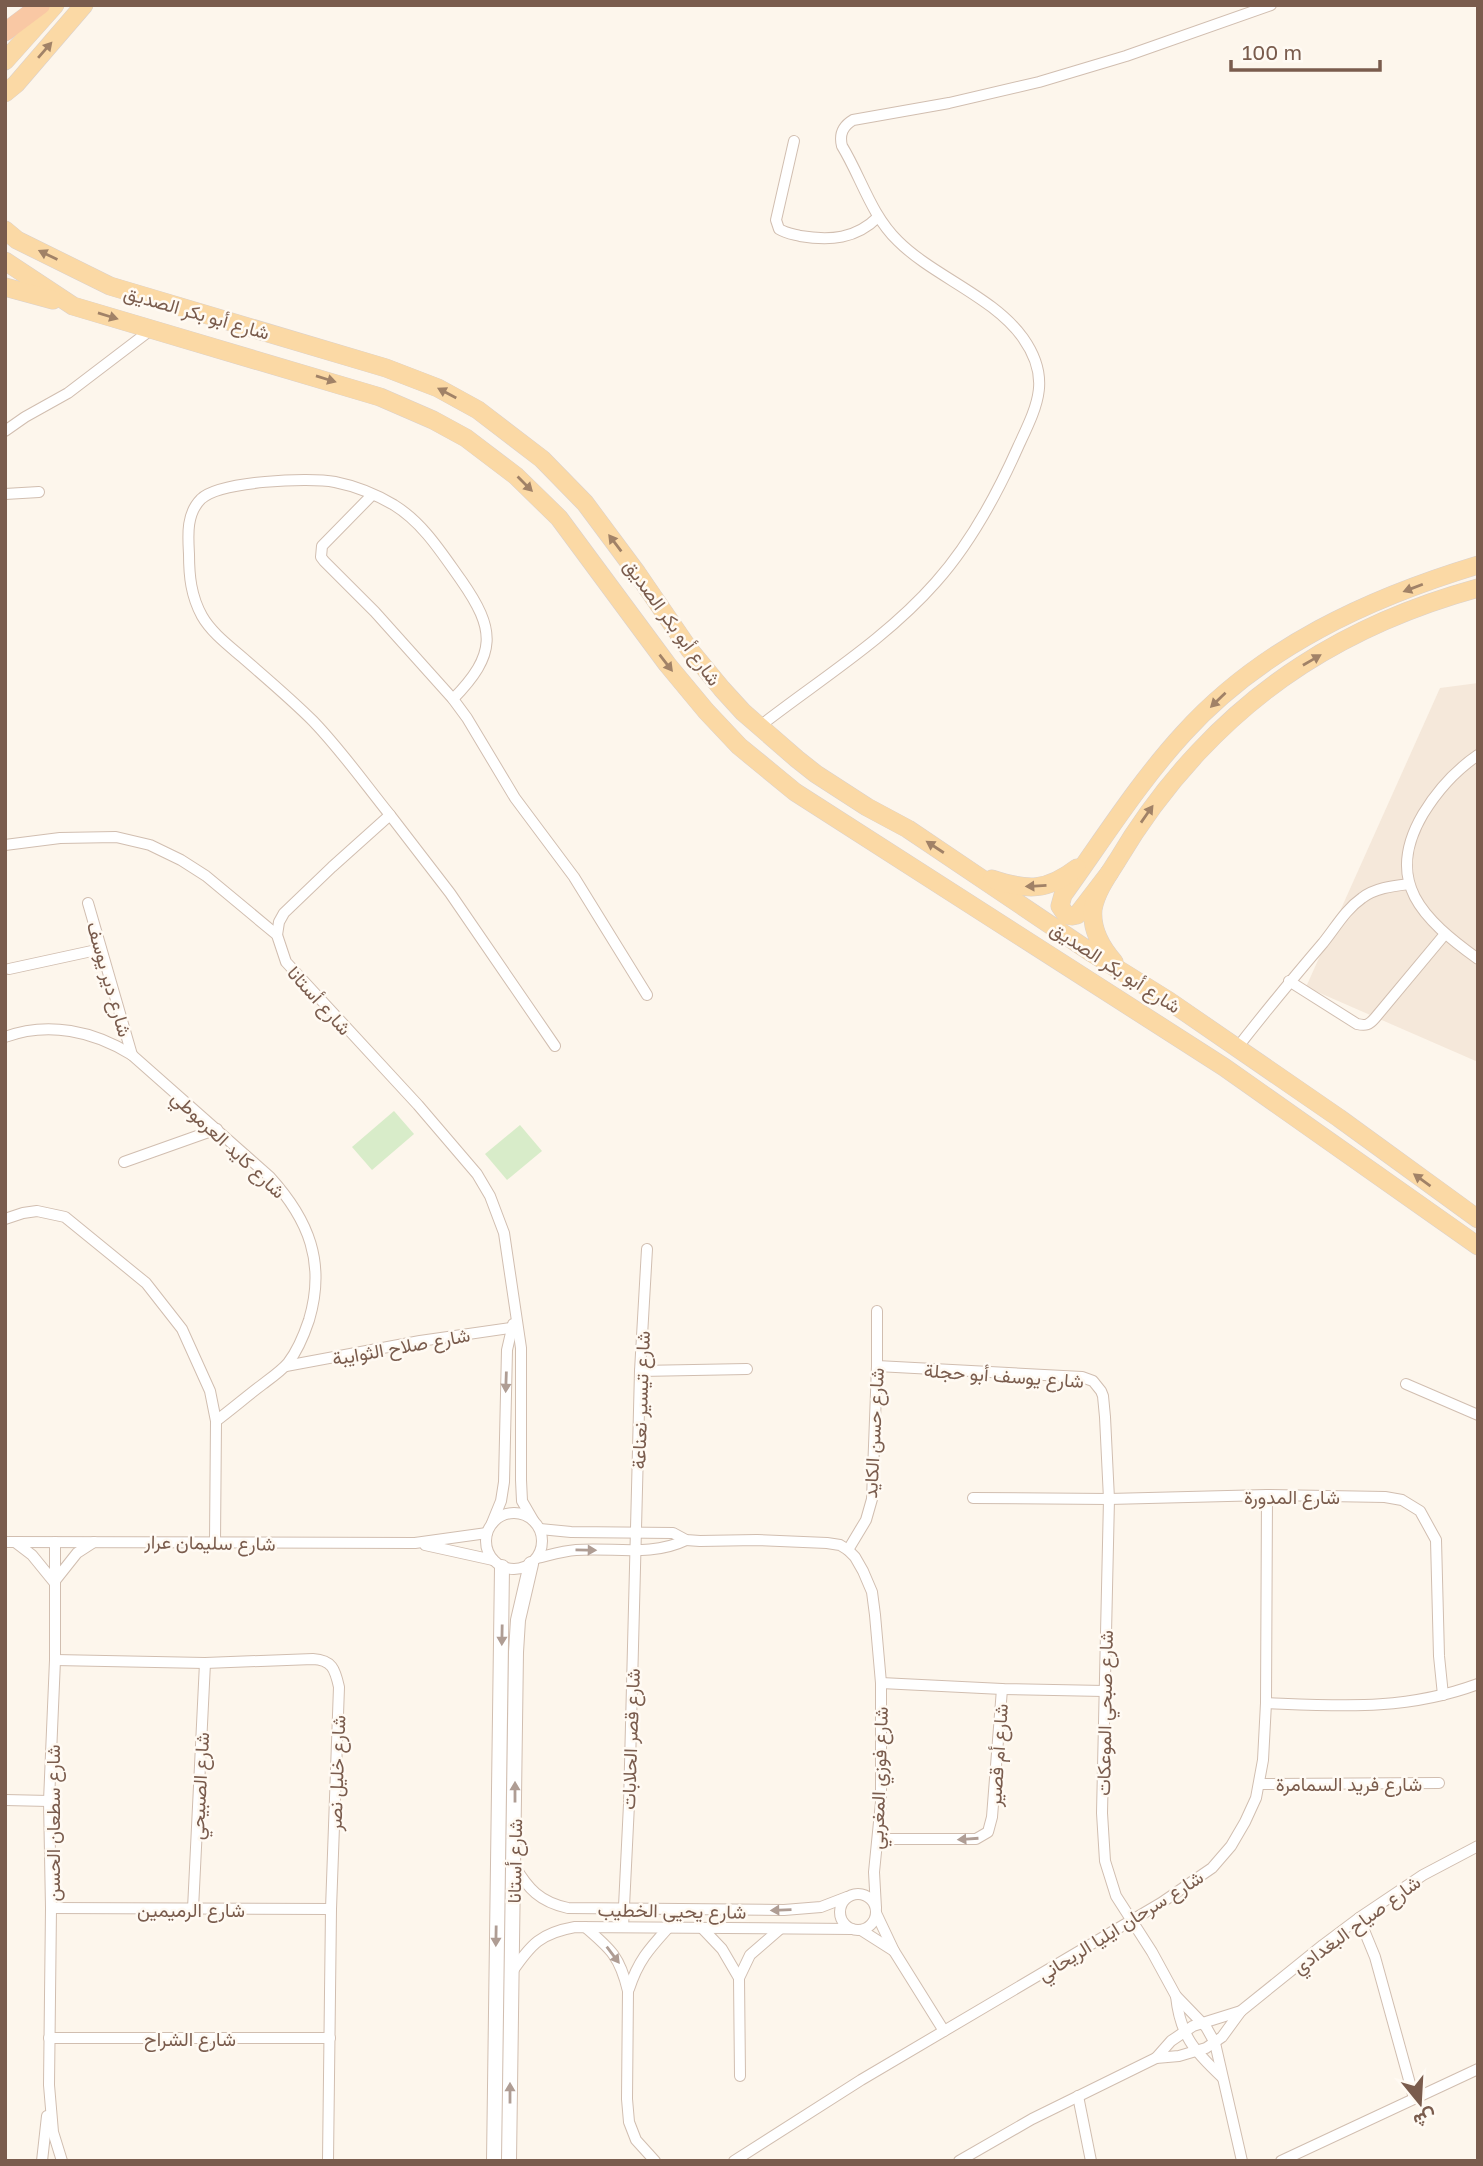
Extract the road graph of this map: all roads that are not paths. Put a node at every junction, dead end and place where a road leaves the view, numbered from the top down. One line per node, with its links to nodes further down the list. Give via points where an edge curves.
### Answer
1 (41, 5): 5 (highway)
2 (55, 5): 6 (main road)
3 (84, 5): 7 (main road, one-way to 3)
4 (1271, 5): 10 (street, via 1039,82 853,120 844,128 842,146)
5 (5, 32)
6 (5, 61)
7 (10, 88): 8 (main road)
8 (5, 102)
9 (794, 141): 10 (street, via 776,220 779,229 819,239 838,238 860,231)
10 (878, 217): 23 (street, via 905,248 1017,330 1038,366 1039,396 992,497 936,582 863,648)
11 (9, 232): 23 (main road, شارع أبو بكر الصديق, one-way to 11, via 689,649 585,503 542,459 478,411 438,388 386,368 110,286)
12 (5, 261): 14 (main road, شارع أبو بكر الصديق)
13 (5, 287): 14 (main road)
14 (73, 306): 15 (main road, شارع أبو بكر الصديق, one-way to 15)
15 (152, 329): 16 (street, via 68,393); 48 (main road, شارع أبو بكر الصديق, one-way to 48, via 380,397 466,438 516,475 559,518 706,711 739,746 795,792 1224,1067)
16 (5, 431)
17 (39, 492): 18 (street)
18 (5, 494)
19 (372, 495): 22 (street, via 393,505 425,531 481,612 486,626 485,655 480,669); 22 (street, via 326,542 321,557); 25 (street, via 316,480 212,492 202,497 189,521 189,575 193,595 210,626 313,722)
20 (1478, 565): 27 (main road, one-way to 27, via 1326,625 1283,649 1228,690 1153,769)
21 (1478, 588): 28 (main road, one-way to 21, via 1167,786 1205,745 1268,690 1363,631)
22 (453, 699): 39 (street, via 515,798 574,877)
23 (760, 726): 29 (main road, شارع أبو بكر الصديق, one-way to 23, via 816,774)
24 (1478, 755): 30 (street, via 1438,792 1412,834 1406,855)
25 (390, 816): 33 (street, via 284,913); 41 (street, via 450,893)
26 (5, 845): 33 (street, شارع أستانا, via 116,837 150,845 206,876)
27 (1088, 860): 28 (main road, via 1060,900 1066,915 1077,915); 29 (main road, one-way to 29, via 1062,880 1042,887 1019,886)
28 (1110, 872): 37 (main road, via 1096,899 1094,926 1104,951)
29 (977, 874): 37 (main road, شارع أبو بكر الصديق)
30 (1409, 884): 32 (street); 38 (street, via 1383,888 1358,900)
31 (88, 903): 34 (street, شارع دير يوسف)
32 (1446, 934): 35 (street); 38 (street, via 1365,1026)
33 (277, 935): 51 (street, شارع أستانا, via 286,962 485,1185 504,1233)
34 (101, 948): 36 (street); 43 (street, شارع دير يوسف)
35 (1478, 959)
36 (9, 969)
37 (1126, 975): 42 (main road, شارع أبو بكر الصديق)
38 (1289, 982): 42 (street)
39 (647, 995)
40 (5, 1037): 43 (street, شارع كايد العرموطي, via 56,1029 98,1037)
41 (555, 1046)
42 (1237, 1048): 47 (main road, شارع أبو بكر الصديق, one-way to 42)
43 (132, 1055): 44 (street, شارع كايد العرموطي)
44 (217, 1129): 45 (street); 52 (street, شارع كايد العرموطي, via 289,1198 312,1247 313,1302 301,1342)
45 (124, 1162)
46 (5, 1219): 58 (street, via 37,1211 65,1217 146,1283 189,1341 210,1391)
47 (1478, 1219)
48 (1478, 1246)
49 (646, 1249): 55 (street, شارع تيسير نعناعة)
50 (877, 1311): 53 (street, شارع حسن الكايد)
51 (514, 1328): 52 (street, شارع صلاح الثوايبة); 62 (street, شارع أستانا, via 521,1348 522,1500); 63 (street, شارع أستانا, one-way to 63, via 507,1350 504,1482)
52 (286, 1366): 58 (street, شارع كايد العرموطي)
53 (877, 1366): 61 (street, شارع يوسف أبو حجلة, via 1088,1378 1103,1396); 71 (street, شارع حسن الكايد, via 872,1499 866,1520)
54 (747, 1369): 55 (street)
55 (640, 1371): 64 (street, شارع تيسير نعناعة)
56 (1406, 1384): 57 (street)
57 (1478, 1415)
58 (216, 1421): 69 (street)
59 (1267, 1495): 61 (street, شارع المدورة); 82 (street, شارع المدورة, via 1385,1497 1402,1500 1420,1511 1436,1540); 83 (street, شارع سرحان ايليا الريحاني)
60 (972, 1498): 61 (street, شارع المدورة)
61 (1109, 1499): 81 (street, شارع صبحي الموعكات)
62 (537, 1524): 63 (street, via 524,1514 512,1513); 64 (street, via 571,1532); 73 (street, via 543,1538)
63 (490, 1528): 70 (street, شارع سليمان عرار); 74 (street, via 486,1542)
64 (636, 1532): 65 (street, via 673,1533); 72 (street, شارع تيسير نعناعة)
65 (686, 1540): 71 (street, via 805,1541); 72 (street)
66 (10, 1542): 67 (street, شارع سليمان عرار); 75 (street, via 32,1555)
67 (55, 1542): 68 (street, شارع سليمان عرار); 75 (street, شارع سطعان الحسن)
68 (94, 1542): 69 (street, شارع سليمان عرار); 75 (street, via 77,1553)
69 (215, 1542): 70 (street, شارع سليمان عرار)
70 (415, 1544): 74 (street, شارع سليمان عرار)
71 (848, 1550): 78 (street, via 872,1592)
72 (635, 1551): 73 (street, one-way to 72, via 575,1550); 96 (street, شارع قصر الحلابات)
73 (534, 1561): 74 (street, via 522,1569); 90 (street, شارع أستانا, one-way to 73, via 516,1642 522,1595)
74 (497, 1564): 129 (street, شارع أستانا, one-way to 129)
75 (54, 1582): 76 (street, شارع سطعان الحسن)
76 (55, 1660): 77 (street, شارع خليل نصر); 87 (street, شارع سطعان الحسن)
77 (205, 1663): 94 (street, شارع الصبيحي); 95 (street, شارع خليل نصر, via 313,1659 324,1660 334,1671 339,1687)
78 (881, 1683): 80 (street); 88 (street, شارع فوزي المغربي)
79 (1478, 1684): 82 (street)
80 (1002, 1689): 81 (street); 88 (street, شارع أم قصير, one-way to 88, via 988,1832 976,1839)
81 (1104, 1690): 99 (street, شارع صبحي الموعكات, via 1105,1861 1116,1896)
82 (1443, 1695): 83 (street, via 1373,1706)
83 (1266, 1703): 85 (street, شارع سرحان ايليا الريحاني)
84 (1439, 1783): 85 (street, شارع فريد السمامرة)
85 (1260, 1784): 99 (street, شارع سرحان ايليا الريحاني, via 1239,1832 1212,1868)
86 (5, 1800): 87 (street)
87 (49, 1801): 93 (street, شارع سطعان الحسن)
88 (878, 1839): 91 (street, شارع فوزي المغربي)
89 (1478, 1846): 98 (street, شارع صياح البغدادي, via 1423,1875)
90 (514, 1865): 96 (street, شارع يحيى الخطيب, via 532,1892 554,1905); 107 (street, شارع أستانا)
91 (874, 1872): 92 (street, شارع فوزي المغربي); 97 (street, شارع فوزي المغربي)
92 (851, 1896): 96 (street, شارع يحيى الخطيب, one-way to 96, via 821,1906 784,1910); 97 (street, via 870,1898); 105 (street, via 841,1906 841,1917)
93 (51, 1908): 94 (street, شارع الرميمين); 115 (street, شارع سطعان الحسن)
94 (193, 1909): 95 (street, شارع الرميمين)
95 (331, 1909): 116 (street, شارع خليل نصر)
96 (624, 1910): 101 (street, شارع قصر الحلابات)
97 (876, 1911): 105 (street, via 870,1926); 106 (street, شارع فوزي المغربي)
98 (1359, 1918): 111 (street, شارع صياح البغدادي); 124 (street, via 1375,1957)
99 (1131, 1921): 110 (street, شارع صبحي الموعكات); 113 (street, شارع سرحان ايليا الريحاني)
100 (585, 1927): 101 (street, شارع يحيى الخطيب); 107 (street, شارع يحيى الخطيب, via 555,1931 539,1939); 109 (street, one-way to 109, via 618,1960)
101 (623, 1927): 102 (street, شارع يحيى الخطيب)
102 (668, 1928): 103 (street, شارع يحيى الخطيب); 109 (street, via 643,1955)
103 (702, 1929): 104 (street, شارع يحيى الخطيب); 108 (street, شارع يحيى الخطيب, via 722,1949)
104 (780, 1929): 105 (street, شارع يحيى الخطيب); 108 (street, شارع يحيى الخطيب, via 750,1955)
105 (856, 1929): 106 (street, شارع فوزي المغربي)
106 (894, 1951): 113 (street, شارع فوزي المغربي)
107 (512, 1972): 130 (street, شارع أستانا, one-way to 107)
108 (739, 1978): 121 (street)
109 (628, 1991): 131 (street, via 629,2122 636,2140)
110 (1176, 1996): 112 (street); 114 (street)
111 (1241, 2011): 112 (street, شارع صياح البغدادي); 117 (street, شارع صياح البغدادي)
112 (1203, 2022): 114 (street, شارع صياح البغدادي); 117 (street)
113 (943, 2031): 132 (street, شارع سرحان ايليا الريحاني)
114 (1185, 2031): 118 (street); 119 (street, شارع صياح البغدادي)
115 (49, 2038): 116 (street, شارع الشراح); 125 (street, شارع سطعان الحسن)
116 (330, 2038): 128 (street, شارع خليل نصر)
117 (1215, 2043): 118 (street, شارع صياح البغدادي); 122 (street)
118 (1196, 2052): 119 (street, شارع صياح البغدادي); 122 (street)
119 (1156, 2058): 123 (street)
120 (1478, 2069): 124 (street)
121 (740, 2076)
122 (1222, 2077): 135 (street)
123 (1078, 2096): 133 (street); 134 (street)
124 (1414, 2098): 136 (street)
125 (50, 2103): 126 (street, شارع سطعان الحسن); 127 (street, شارع سطعان الحسن)
126 (43, 2161): 127 (street)
127 (60, 2161)
128 (328, 2161)
129 (493, 2161)
130 (509, 2161)
131 (655, 2161)
132 (734, 2161)
133 (959, 2161)
134 (1091, 2161)
135 (1242, 2161)
136 (1281, 2161)

